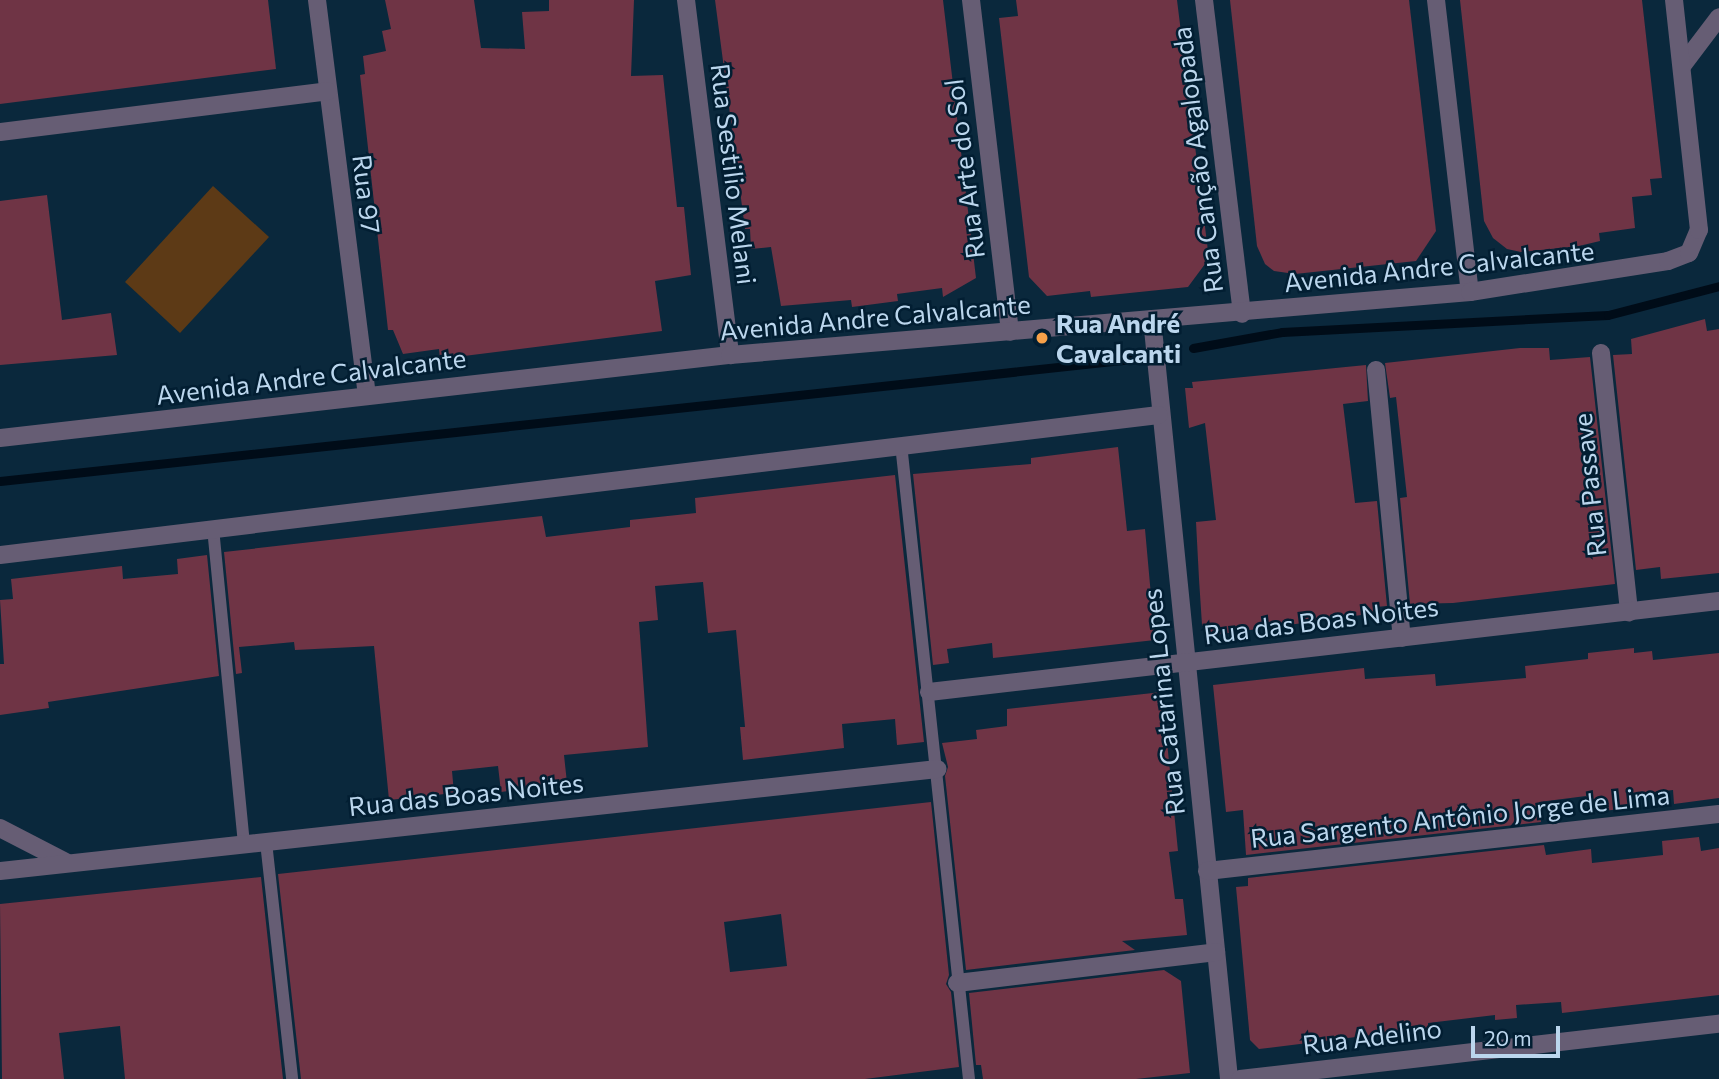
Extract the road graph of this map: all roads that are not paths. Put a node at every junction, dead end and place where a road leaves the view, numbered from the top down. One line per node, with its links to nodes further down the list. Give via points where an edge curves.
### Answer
1 (317, 0): 9 (street, Rua 97)
2 (686, 0): 16 (street, Rua Sestilio Melani)
3 (971, 0): 14 (street, Rua Arte do Sol)
4 (1204, 0): 12 (street, Rua Canção Agalopada)
5 (1436, 0): 11 (street)
6 (1674, 0): 8 (street)
7 (1719, 17): 8 (street)
8 (1682, 66): 11 (street, Avenida Andre Calvalcante, via 1699,230 1689,253 1626,271)
9 (327, 91): 10 (street); 18 (street, Rua 97)
10 (0, 132)
11 (1469, 292): 12 (street, Avenida Andre Calvalcante)
12 (1242, 314): 13 (street, Avenida Andre Calvalcante)
13 (1152, 319): 14 (street, Avenida Andre Calvalcante); 19 (street, Rua Catarina Lopes)
14 (1010, 332): 16 (street, Avenida Andre Calvalcante)
15 (1601, 352): 25 (street, Rua Passave)
16 (730, 355): 18 (street, Avenida Andre Calvalcante)
17 (1376, 370): 26 (street)
18 (367, 396): 20 (street, Avenida Andre Calvalcante)
19 (1159, 415): 21 (street); 27 (street, Rua Catarina Lopes)
20 (0, 438)
21 (901, 444): 22 (street); 28 (lane)
22 (213, 528): 23 (street); 33 (lane)
23 (0, 555)
24 (1719, 601): 25 (street, Rua das Boas Noites)
25 (1629, 612): 26 (street, Rua das Boas Noites)
26 (1402, 638): 27 (street, Rua das Boas Noites)
27 (1184, 663): 28 (street, Rua das Boas Noites); 36 (street, Rua Catarina Lopes)
28 (929, 692): 29 (lane)
29 (937, 769): 32 (street, Rua das Boas Noites); 38 (lane)
30 (1719, 814): 36 (street, Rua Sargento Antônio Jorge de Lima)
31 (0, 828): 34 (street)
32 (266, 842): 33 (street, Rua das Boas Noites); 40 (lane)
33 (244, 844): 34 (street, Rua das Boas Noites)
34 (66, 862): 35 (street, Rua das Boas Noites)
35 (0, 871)
36 (1207, 871): 37 (street, Rua Catarina Lopes)
37 (1216, 952): 38 (street); 42 (street, Rua Catarina Lopes)
38 (957, 983): 41 (lane)
39 (1719, 1024): 43 (street, Rua Adelino)
40 (292, 1079)
41 (969, 1079)
42 (1229, 1079)
43 (1240, 1079)

